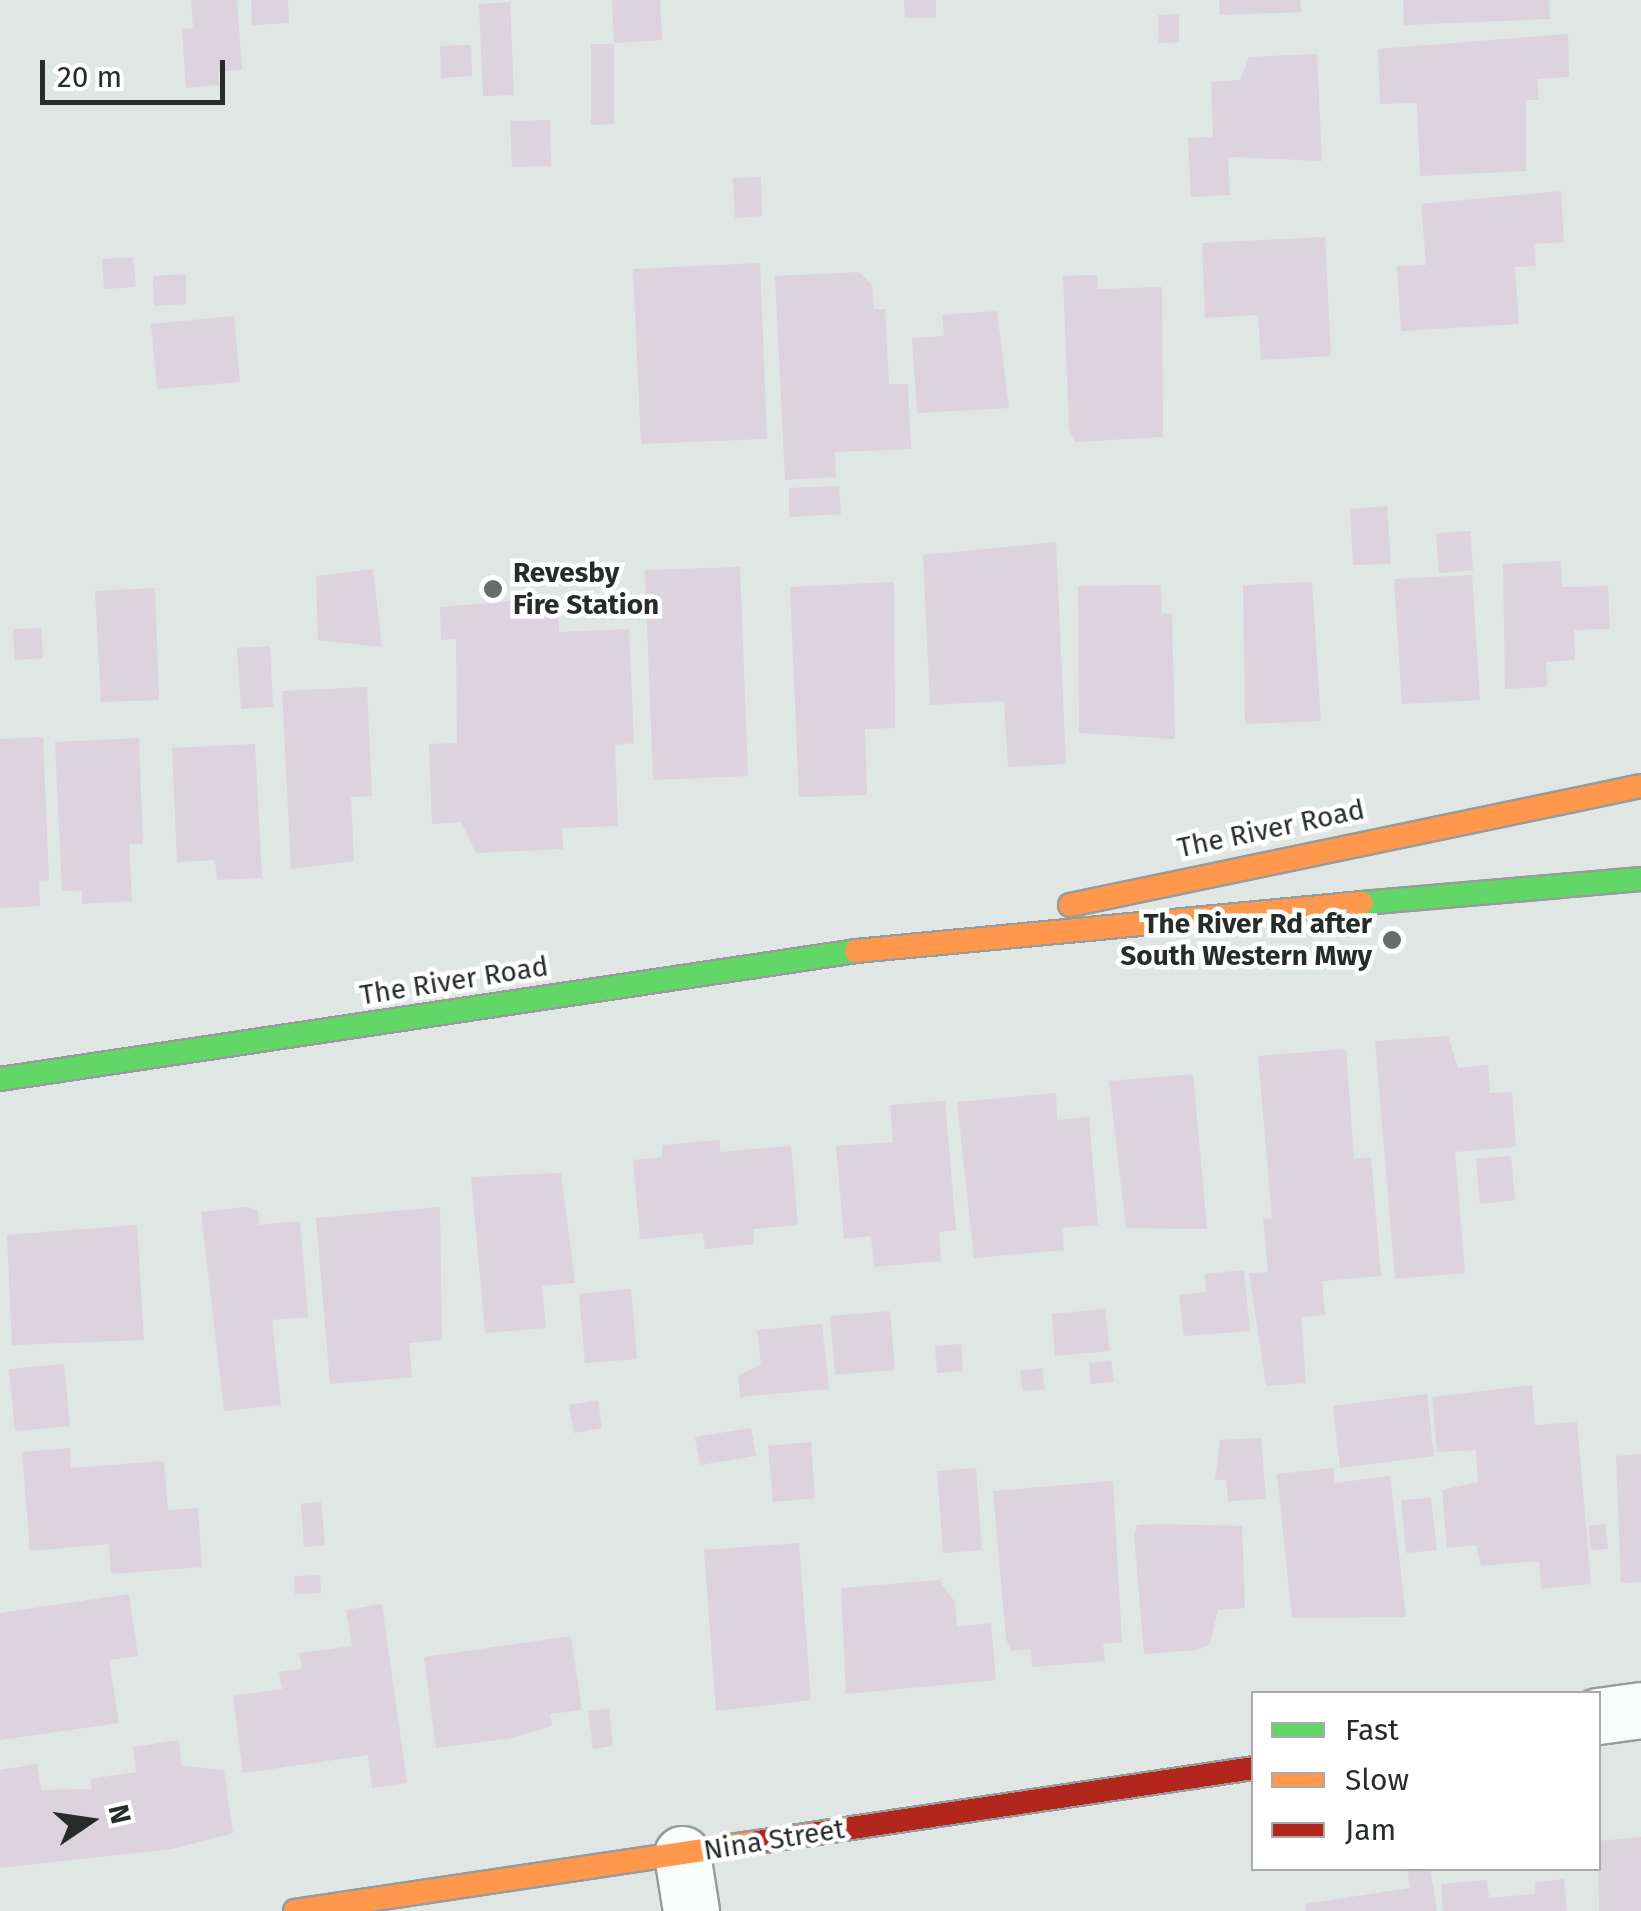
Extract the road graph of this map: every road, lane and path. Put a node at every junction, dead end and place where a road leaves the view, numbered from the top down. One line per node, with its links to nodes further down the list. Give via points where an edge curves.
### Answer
1 (1641, 786): 3 (main road, The River Road, via 1277,856)
2 (1641, 878): 3 (main road, The River Road)
3 (916, 942): 4 (main road, The River Road)
4 (0, 1079)
5 (1641, 1710): 6 (street)
6 (1601, 1716)
7 (1251, 1768): 8 (main road, Nina Street)
8 (682, 1854): 9 (main road, Nina Street); 10 (street)
9 (295, 1911)
10 (690, 1911)

